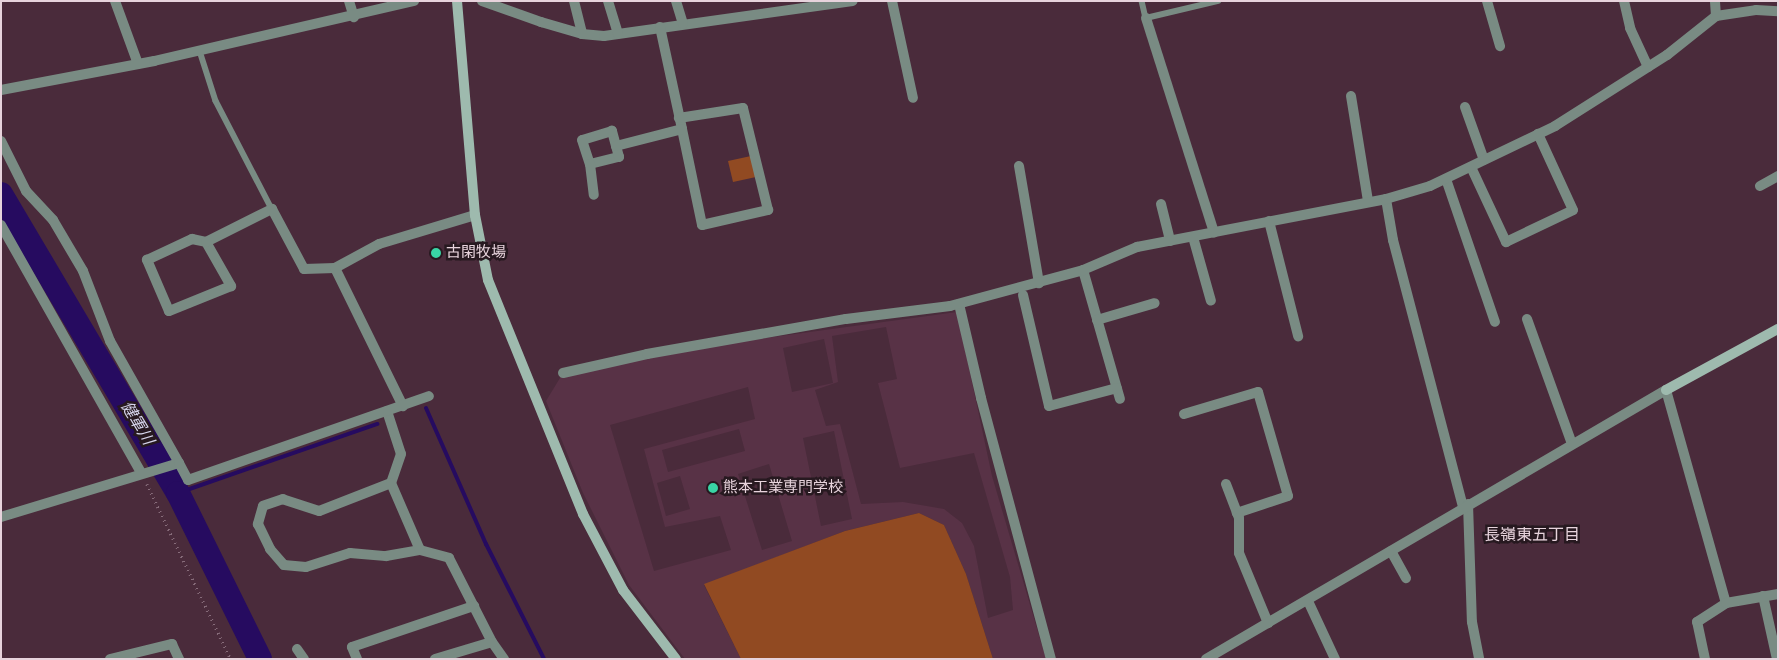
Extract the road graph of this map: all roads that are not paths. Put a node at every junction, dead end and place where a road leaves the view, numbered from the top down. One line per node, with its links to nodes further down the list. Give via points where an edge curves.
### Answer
1 (115, 1): 26 (street)
2 (349, 1): 18 (street)
3 (414, 1): 18 (street)
4 (457, 1): 49 (street)
5 (482, 1): 22 (street)
6 (574, 1): 22 (street)
7 (608, 1): 23 (street)
8 (676, 1): 20 (street)
9 (853, 1): 20 (street)
10 (892, 1): 30 (street)
11 (1142, 1): 19 (lane)
12 (1218, 1): 19 (lane)
13 (1487, 1): 24 (street)
14 (1624, 1): 27 (street, via 1630,28)
15 (1715, 1): 17 (street)
16 (1778, 12): 17 (street, via 1756,10)
17 (1716, 16): 27 (street)
18 (354, 17): 25 (street)
19 (1146, 18): 52 (street)
20 (683, 24): 21 (street)
21 (660, 28): 23 (street); 32 (street)
22 (582, 34): 23 (street)
23 (618, 34)
24 (1500, 46)
25 (200, 51): 26 (street); 48 (lane, via 216,100)
26 (138, 64): 28 (street)
27 (1648, 67): 34 (street)
28 (1, 90)
29 (1351, 96): 46 (street)
30 (914, 98)
31 (1465, 107): 37 (street)
32 (679, 118): 33 (street); 33 (street, via 744,108 768,210 702,225)
33 (682, 129): 36 (street)
34 (1538, 134): 37 (street); 40 (street, via 1573,210 1506,242)
35 (1, 141): 77 (street, via 26,191 53,220 83,272 110,340)
36 (616, 146): 38 (street, via 618,157); 38 (street, via 612,132 582,140)
37 (1484, 160): 40 (street)
38 (590, 164): 44 (street)
39 (1018, 166): 58 (street)
40 (1471, 166): 42 (street)
41 (1778, 176): 43 (street)
42 (1446, 179): 45 (street); 65 (street)
43 (1760, 186)
44 (594, 195)
45 (1386, 199): 46 (street); 81 (street, via 1393,240)
46 (1368, 201): 50 (street)
47 (1161, 204): 54 (street)
48 (272, 209): 55 (street); 56 (street, via 304,269)
49 (474, 214): 56 (street, via 379,244); 102 (street, via 488,280 497,305 583,514 622,590)
50 (1269, 222): 52 (street); 67 (street)
51 (1, 225): 78 (street)
52 (1214, 233): 53 (street)
53 (1193, 237): 54 (street); 60 (street)
54 (1170, 241): 57 (street, via 1137,248)
55 (206, 242): 55 (street, via 192,239 147,260 169,311 231,286)
56 (335, 268): 73 (street)
57 (1083, 270): 58 (street); 64 (street)
58 (1039, 282): 62 (street)
59 (1023, 295): 69 (street, via 1049,406)
60 (1211, 301)
61 (1155, 303): 64 (street)
62 (959, 304): 68 (street, via 818,324 647,354); 103 (street, via 980,398)
63 (1527, 318): 76 (street)
64 (1098, 320): 69 (street)
65 (1495, 322)
66 (1778, 329): 70 (street)
67 (1298, 336)
68 (563, 373)
69 (1117, 388): 72 (street)
70 (1666, 390): 76 (street); 90 (street)
71 (429, 396): 73 (street)
72 (1120, 399)
73 (403, 406): 74 (street)
74 (387, 411): 77 (street, via 188,480); 79 (street, via 401,454)
75 (1184, 414): 82 (street, via 1258,392 1288,496)
76 (1572, 444): 81 (street)
77 (178, 463): 78 (street)
78 (141, 472): 83 (street)
79 (391, 483): 84 (street); 84 (street, via 319,511 283,499 263,506 258,524 270,549 284,565 306,566 350,553 386,556)
80 (1226, 484): 82 (street)
81 (1465, 506): 85 (street); 105 (street, via 1472,622)
82 (1237, 513): 92 (street, via 1239,553)
83 (1, 517)
84 (420, 550): 91 (street, via 449,558)
85 (1391, 550): 86 (street); 89 (street)
86 (1406, 578)
87 (1778, 594): 88 (street)
88 (1763, 596): 90 (street); 107 (street)
89 (1308, 601): 92 (street); 104 (street)
90 (1726, 603): 106 (street, via 1697,622)
91 (474, 606): 93 (street); 99 (street, via 352,647)
92 (1268, 624): 95 (street)
93 (492, 642): 100 (street); 101 (street)
94 (297, 649): 98 (street)
95 (1209, 658)
96 (110, 659): 97 (street, via 172,644)
97 (180, 659)
98 (304, 659)
99 (357, 659)
100 (435, 659)
101 (504, 659)
102 (676, 659)
103 (1051, 659)
104 (1335, 659)
105 (1479, 659)
106 (1705, 659)
107 (1777, 659)

